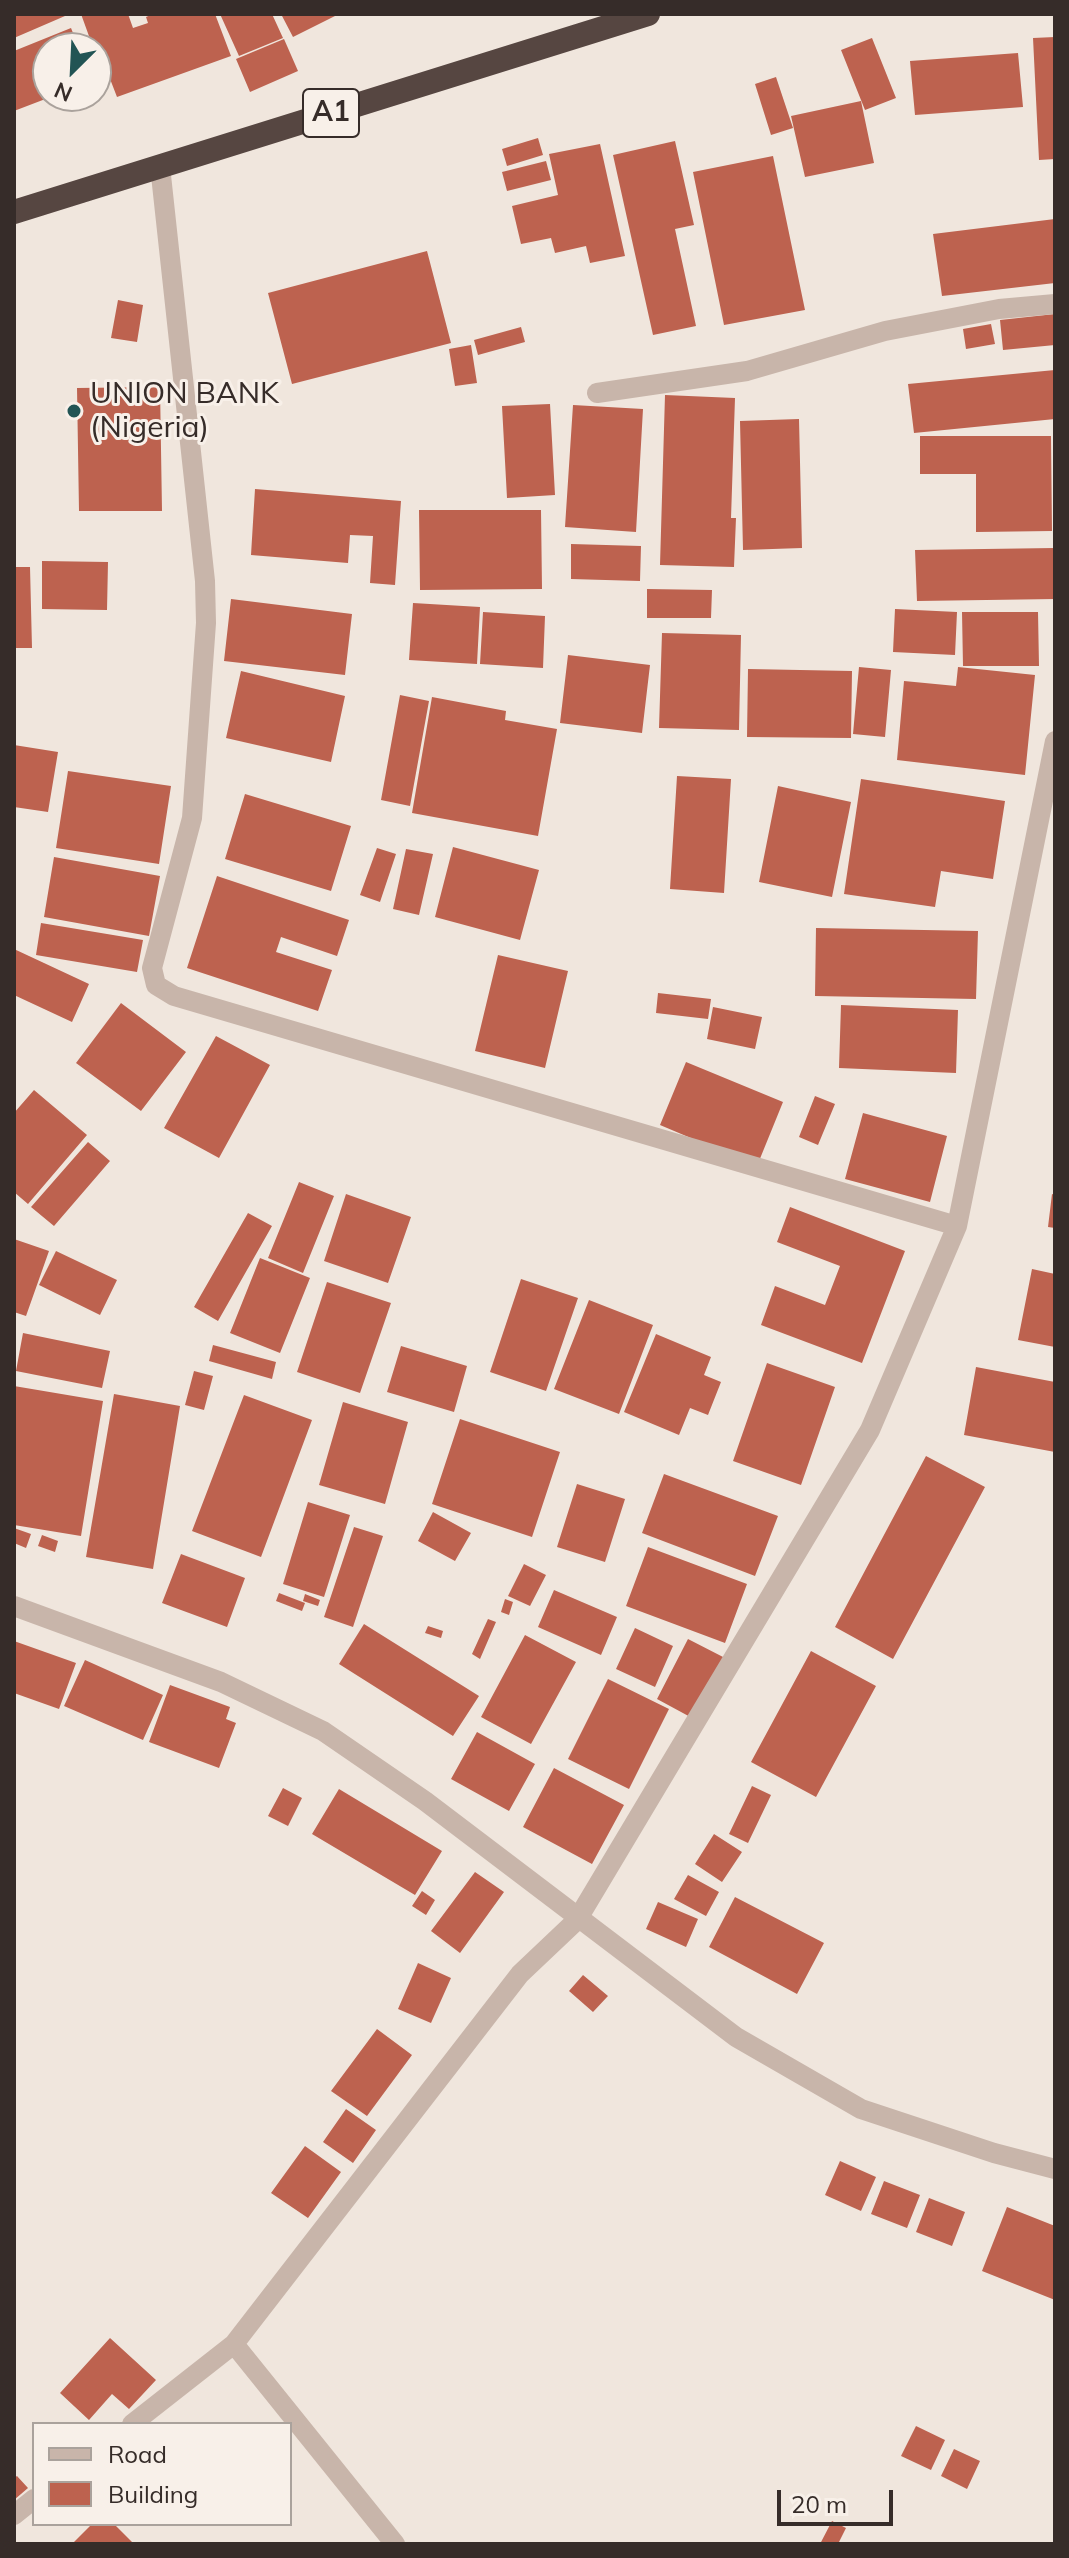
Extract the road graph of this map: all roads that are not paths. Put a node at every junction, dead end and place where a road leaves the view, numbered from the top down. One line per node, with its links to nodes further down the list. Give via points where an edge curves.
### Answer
1 (648, 14): 2 (highway, A1)
2 (160, 166): 3 (highway, A1); 7 (street, via 206,623 192,818 152,968 156,985 174,996)
3 (14, 212)
4 (1055, 304): 5 (street, via 885,331 747,371)
5 (597, 393)
6 (1055, 741): 7 (street)
7 (957, 1226): 9 (street, via 870,1430)
8 (14, 1606): 9 (street, via 221,1682 323,1731 425,1801)
9 (577, 1920): 10 (street, via 736,2037 861,2109); 11 (street, via 520,1974)
10 (1055, 2169)
11 (234, 2344): 12 (street); 15 (street)
12 (135, 2422)
13 (32, 2501): 14 (street)
14 (14, 2515)
15 (395, 2544)

